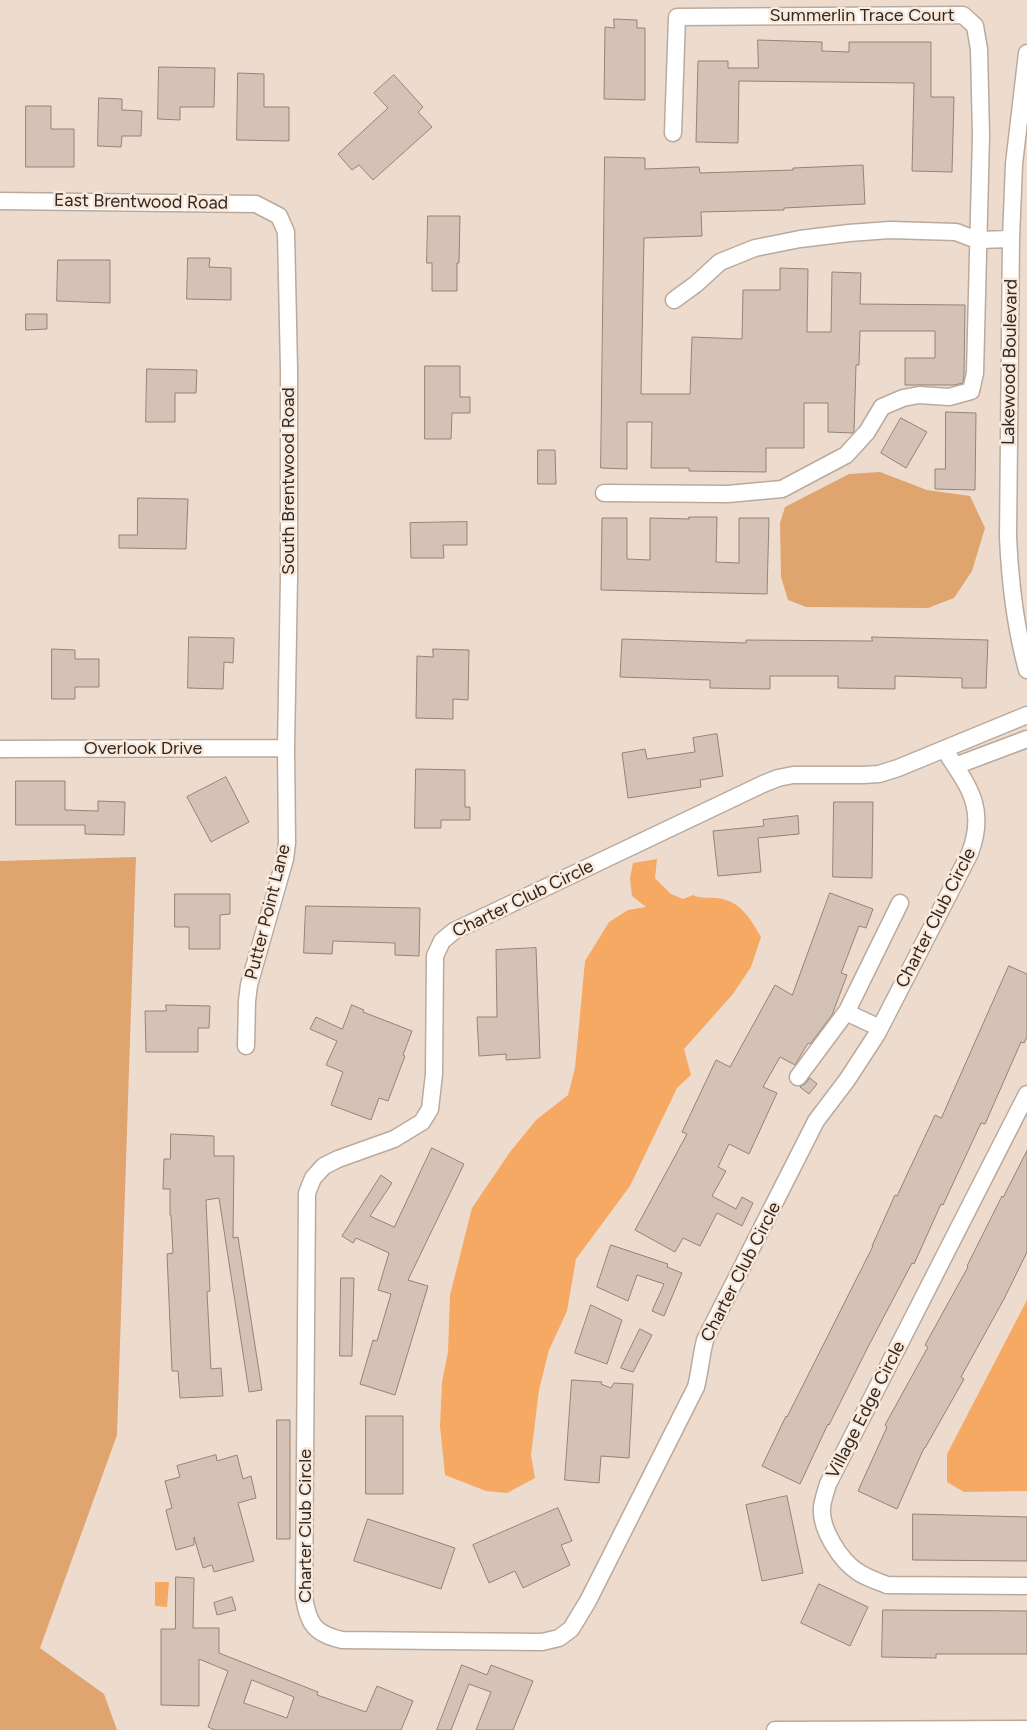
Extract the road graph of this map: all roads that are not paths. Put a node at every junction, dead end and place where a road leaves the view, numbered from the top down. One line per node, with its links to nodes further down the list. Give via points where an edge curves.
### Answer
1 (1027, 53): 5 (street, Lakewood Boulevard, via 1014,164)
2 (673, 133): 6 (street, Summerlin Trace Court, via 678,17 963,15 976,26 979,49)
3 (0, 201): 4 (street, East Brentwood Road, via 256,204)
4 (279, 216): 12 (street, South Brentwood Road, via 286,232 289,369)
5 (1011, 239): 6 (street); 9 (street, Lakewood Boulevard, via 1009,573 1020,646)
6 (977, 240): 7 (street, via 956,232 890,230 840,234 755,248 720,262); 8 (street, Summerlin Trace Court, via 975,373 971,391 949,397 918,395 882,407 867,432 846,455 782,489 728,494)
7 (674, 300)
8 (604, 493)
9 (1027, 670)
10 (1027, 715): 14 (street, Charter Club Circle)
11 (1027, 739): 15 (street)
12 (286, 748): 13 (street, Overlook Drive); 19 (street, Putter Point Lane, via 285,859 249,985)
13 (0, 749)
14 (944, 749): 15 (street, Charter Club Circle); 18 (street, Charter Club Circle, via 879,774 793,775 771,781 454,931 442,941 435,956 434,1072 430,1109 422,1122 394,1138 324,1166 313,1178 307,1193 304,1597 306,1614 314,1627 327,1637 342,1640 533,1642 559,1638 571,1629 696,1387 705,1340 816,1121 848,1080)
15 (955, 766): 18 (street, Charter Club Circle, via 963,776 975,806 978,823 975,838)
16 (900, 903): 17 (street)
17 (847, 1011): 18 (street); 20 (street)
18 (880, 1028)
19 (246, 1046)
20 (798, 1077)
21 (1027, 1094): 22 (street, Village Edge Circle, via 828,1484 822,1508 823,1520 837,1550 847,1563 872,1580 887,1585)
22 (1027, 1586)
23 (1027, 1729): 24 (street)
24 (775, 1730)

